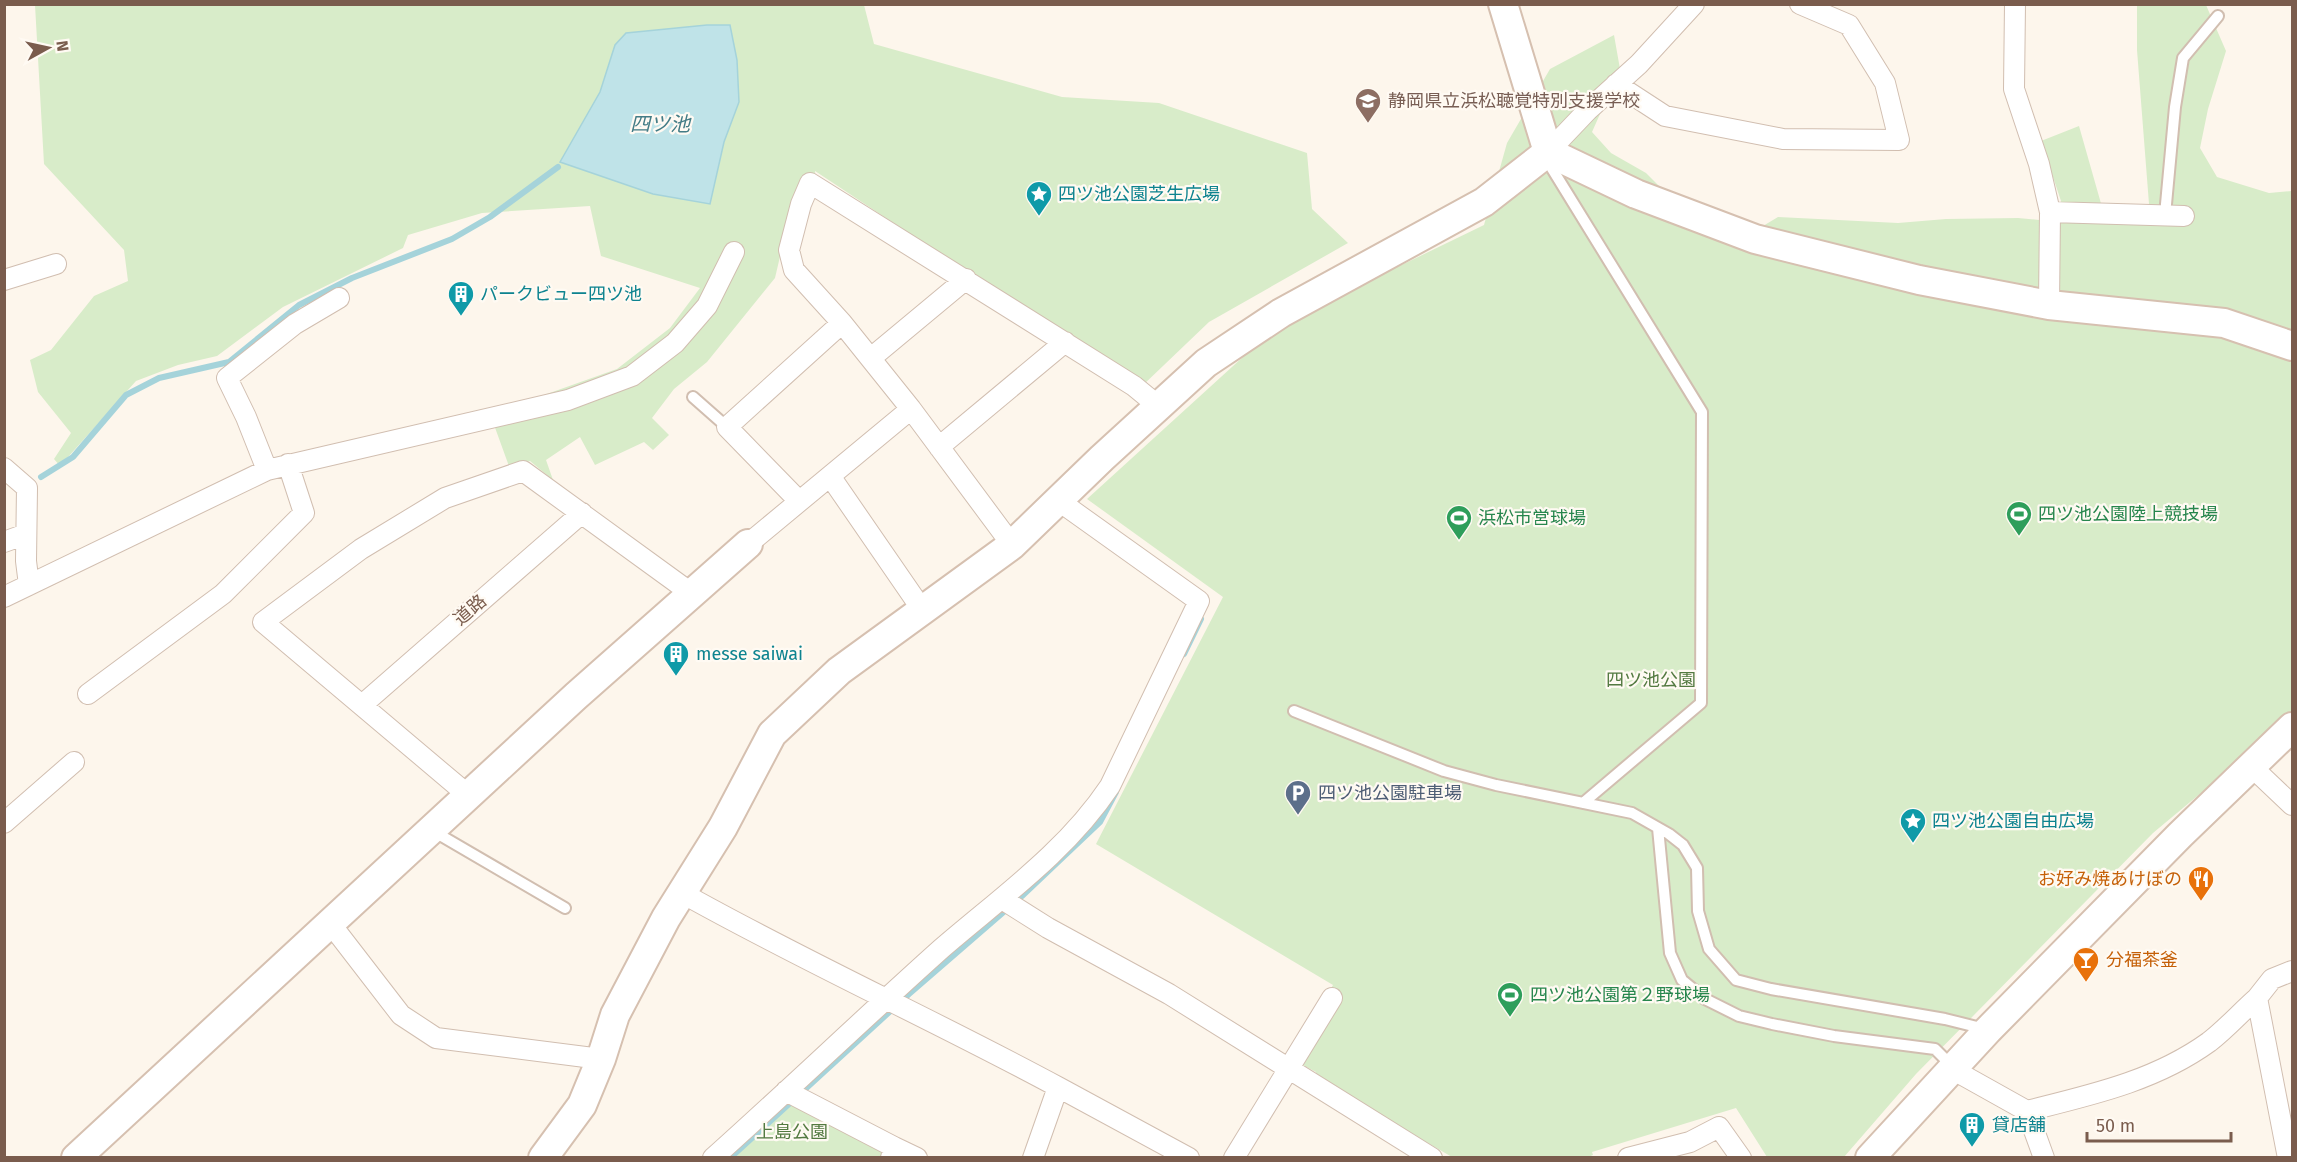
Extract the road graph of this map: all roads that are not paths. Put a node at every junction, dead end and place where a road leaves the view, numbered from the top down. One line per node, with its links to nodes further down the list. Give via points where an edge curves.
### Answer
1 (1503, 4): 7 (street)
2 (1694, 4): 6 (street)
3 (1800, 4): 6 (street, via 1849,25 1885,83 1899,140 1783,139 1665,116)
4 (2015, 4): 8 (street, via 2014,90 2039,164)
5 (2218, 16): 9 (lane, via 2183,58 2175,107)
6 (1616, 84): 7 (street)
7 (1549, 160): 15 (street, via 1755,239 1919,280); 21 (street, via 1484,202 1281,313 1206,363); 47 (lane, via 1702,412 1701,704)
8 (2050, 212): 9 (street); 15 (street)
9 (2174, 215)
10 (734, 252): 25 (street, via 707,306 675,343 632,376 568,400)
11 (56, 264): 13 (street)
12 (966, 279): 16 (street, via 810,183 789,250 791,260 794,270); 17 (street); 19 (street)
13 (4, 280)
14 (339, 298): 27 (street, via 295,324 227,378)
15 (2049, 305): 18 (street, via 2224,323)
16 (842, 323): 19 (street); 23 (street)
17 (1065, 342): 21 (street, via 1134,386); 24 (street)
18 (2292, 346)
19 (871, 358): 22 (street)
20 (693, 397): 23 (lane)
21 (1155, 408): 30 (street)
22 (911, 409): 24 (street); 28 (street)
23 (727, 427): 29 (street)
24 (939, 447): 35 (street)
25 (288, 464): 27 (street); 40 (street, via 304,513 223,594)
26 (4, 468): 32 (street, via 27,488)
27 (267, 470): 36 (street)
28 (830, 476): 29 (street); 39 (street)
29 (799, 501): 34 (street)
30 (1059, 501): 35 (street); 53 (street, via 1199,601 1110,786 1085,821)
31 (582, 513): 37 (street); 41 (street, 道路); 41 (street, via 523,471 445,498 361,549 263,622)
32 (26, 534): 33 (street); 36 (street)
33 (4, 542)
34 (748, 544): 37 (street)
35 (1012, 545): 39 (street)
36 (29, 585): 38 (street)
37 (691, 592): 46 (street)
38 (4, 597)
39 (923, 611): 52 (street, via 839,671 772,734 723,827)
40 (88, 693)
41 (362, 705): 46 (street)
42 (1294, 711): 47 (lane, via 1444,771)
43 (2292, 727): 45 (street)
44 (74, 762): 49 (street)
45 (2253, 768): 48 (street); 60 (street, via 2180,835)
46 (468, 795): 51 (street)
47 (1583, 803): 50 (lane, via 1632,813)
48 (2292, 805)
49 (4, 823)
50 (1658, 828): 60 (lane, via 1683,845 1697,868 1698,911 1709,950 1736,980); 62 (lane, via 1670,953 1682,980 1705,999 1738,1016 1772,1024 1935,1049)
51 (430, 830): 54 (lane); 55 (street)
52 (682, 893): 59 (street, via 768,941); 61 (street, via 615,1015)
53 (1009, 903): 59 (street); 63 (street, via 1168,994)
54 (565, 908)
55 (330, 923): 61 (street, via 400,1015 436,1038); 68 (street)
56 (2292, 971): 58 (street, via 2271,979)
57 (1332, 998): 63 (street)
58 (2257, 998): 66 (street, via 2209,1041 2159,1071 2114,1089); 80 (street)
59 (896, 1002): 64 (street); 65 (street)
60 (1988, 1030): 62 (street)
61 (602, 1059): 69 (street, via 582,1105)
62 (1953, 1066): 66 (street); 78 (street)
63 (1290, 1070): 74 (street); 75 (street)
64 (1058, 1087): 72 (street); 73 (street)
65 (795, 1095): 67 (street); 70 (street)
66 (2027, 1111): 79 (street)
67 (892, 1152): 71 (street)
68 (76, 1158)
69 (543, 1158)
70 (713, 1158)
71 (917, 1158)
72 (1033, 1158)
73 (1190, 1158)
74 (1234, 1158)
75 (1432, 1158)
76 (1628, 1158): 77 (street, via 1690,1142 1719,1127)
77 (1741, 1158)
78 (1870, 1158)
79 (2044, 1158)
80 (2288, 1158)

